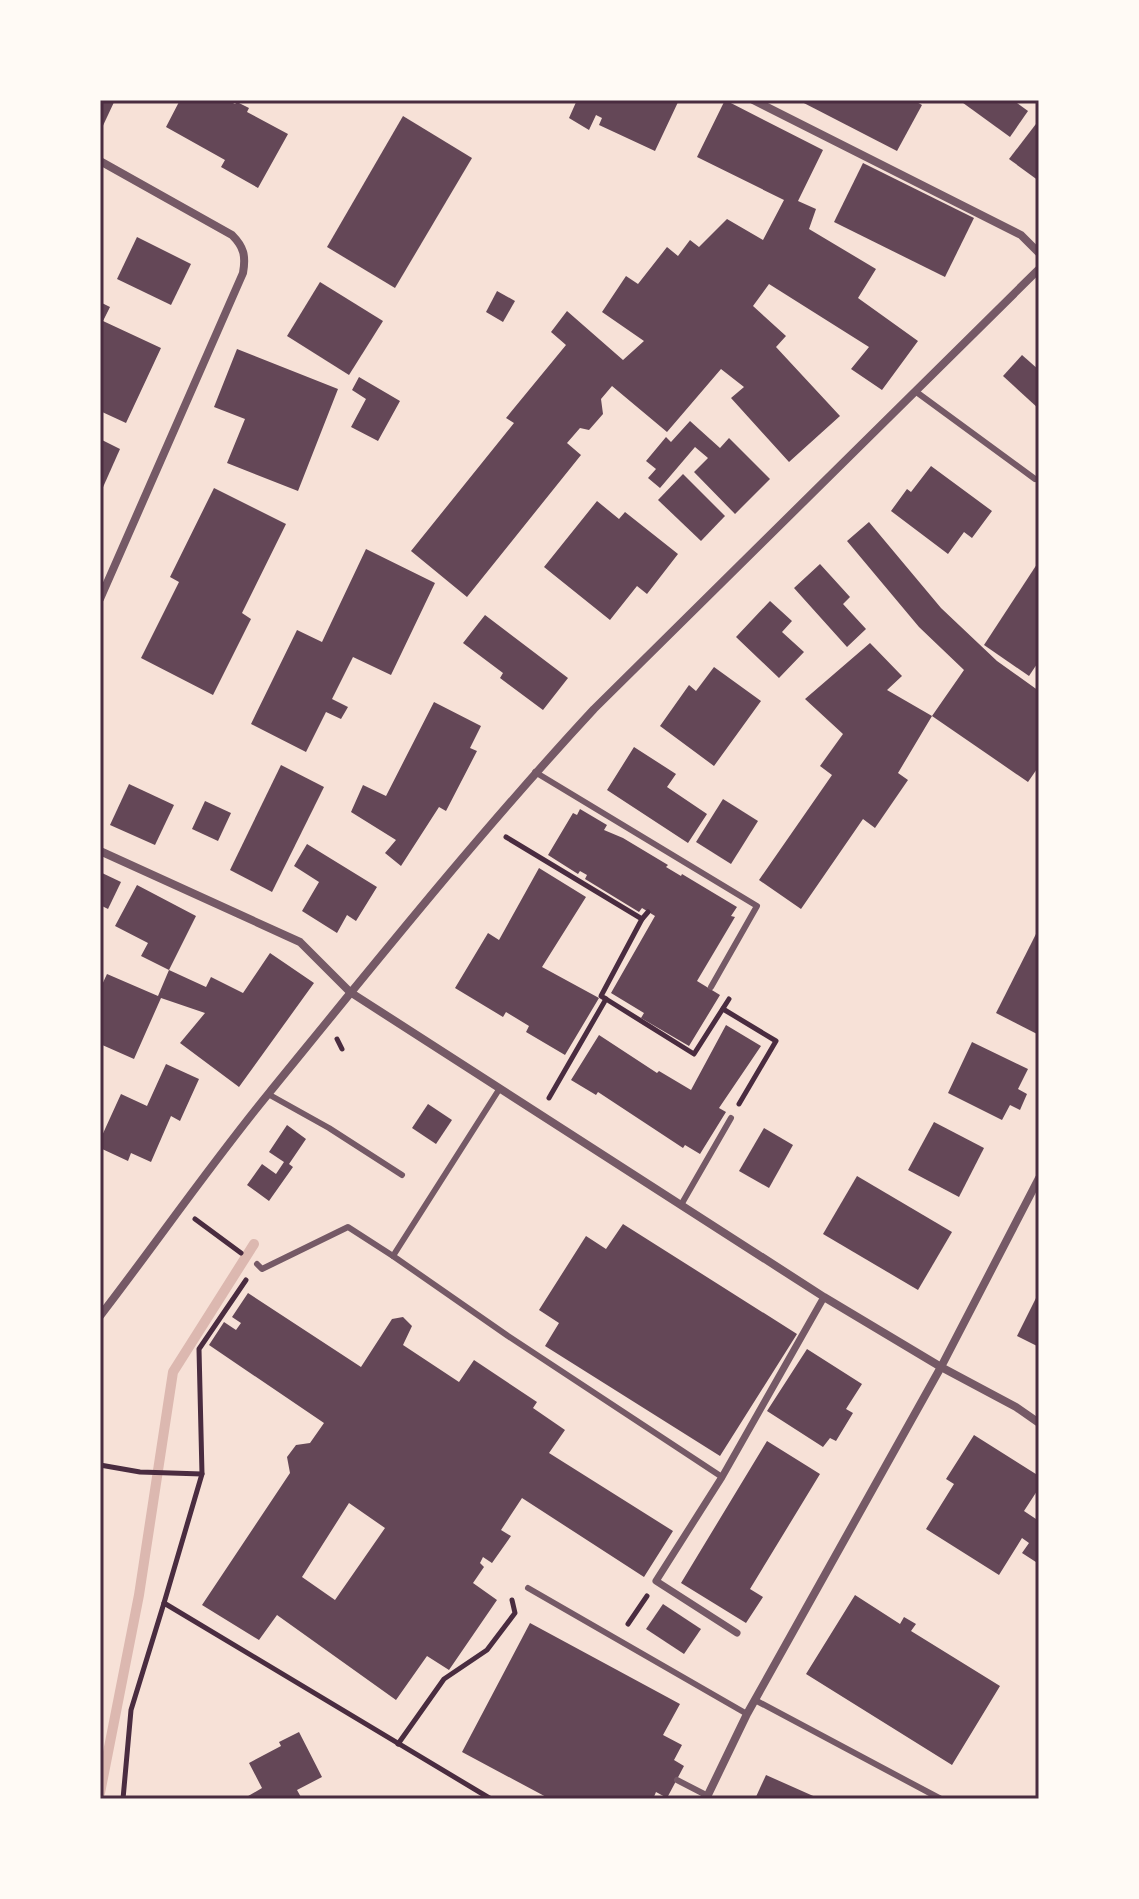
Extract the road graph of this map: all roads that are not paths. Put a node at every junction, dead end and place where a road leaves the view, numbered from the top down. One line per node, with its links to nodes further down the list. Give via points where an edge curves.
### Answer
1 (753, 100): 3 (street, via 1021,235)
2 (100, 161): 7 (street, via 232,235 245,260)
3 (1039, 253)
4 (1039, 269): 5 (street)
5 (915, 391): 6 (lane); 8 (street)
6 (1035, 479)
7 (100, 599)
8 (535, 772): 10 (lane, via 757,906); 11 (street)
9 (100, 851): 11 (street, via 300,942)
10 (711, 987)
11 (350, 992): 12 (street); 13 (street)
12 (500, 1088): 17 (street); 18 (lane)
13 (268, 1094): 15 (lane); 21 (street)
14 (731, 1118): 17 (lane)
15 (402, 1175)
16 (1039, 1178): 22 (street)
17 (681, 1205): 20 (street)
18 (393, 1256): 19 (lane, via 348,1227 262,1269); 24 (lane)
19 (257, 1264)
20 (824, 1297): 22 (street); 24 (street)
21 (100, 1316)
22 (941, 1367): 23 (street); 27 (street)
23 (1039, 1423)
24 (722, 1477): 26 (street, via 656,1581)
25 (528, 1588): 28 (lane)
26 (737, 1633)
27 (755, 1700): 28 (street); 31 (lane)
28 (747, 1714): 30 (street)
29 (677, 1780): 30 (lane)
30 (707, 1798)
31 (941, 1799)

